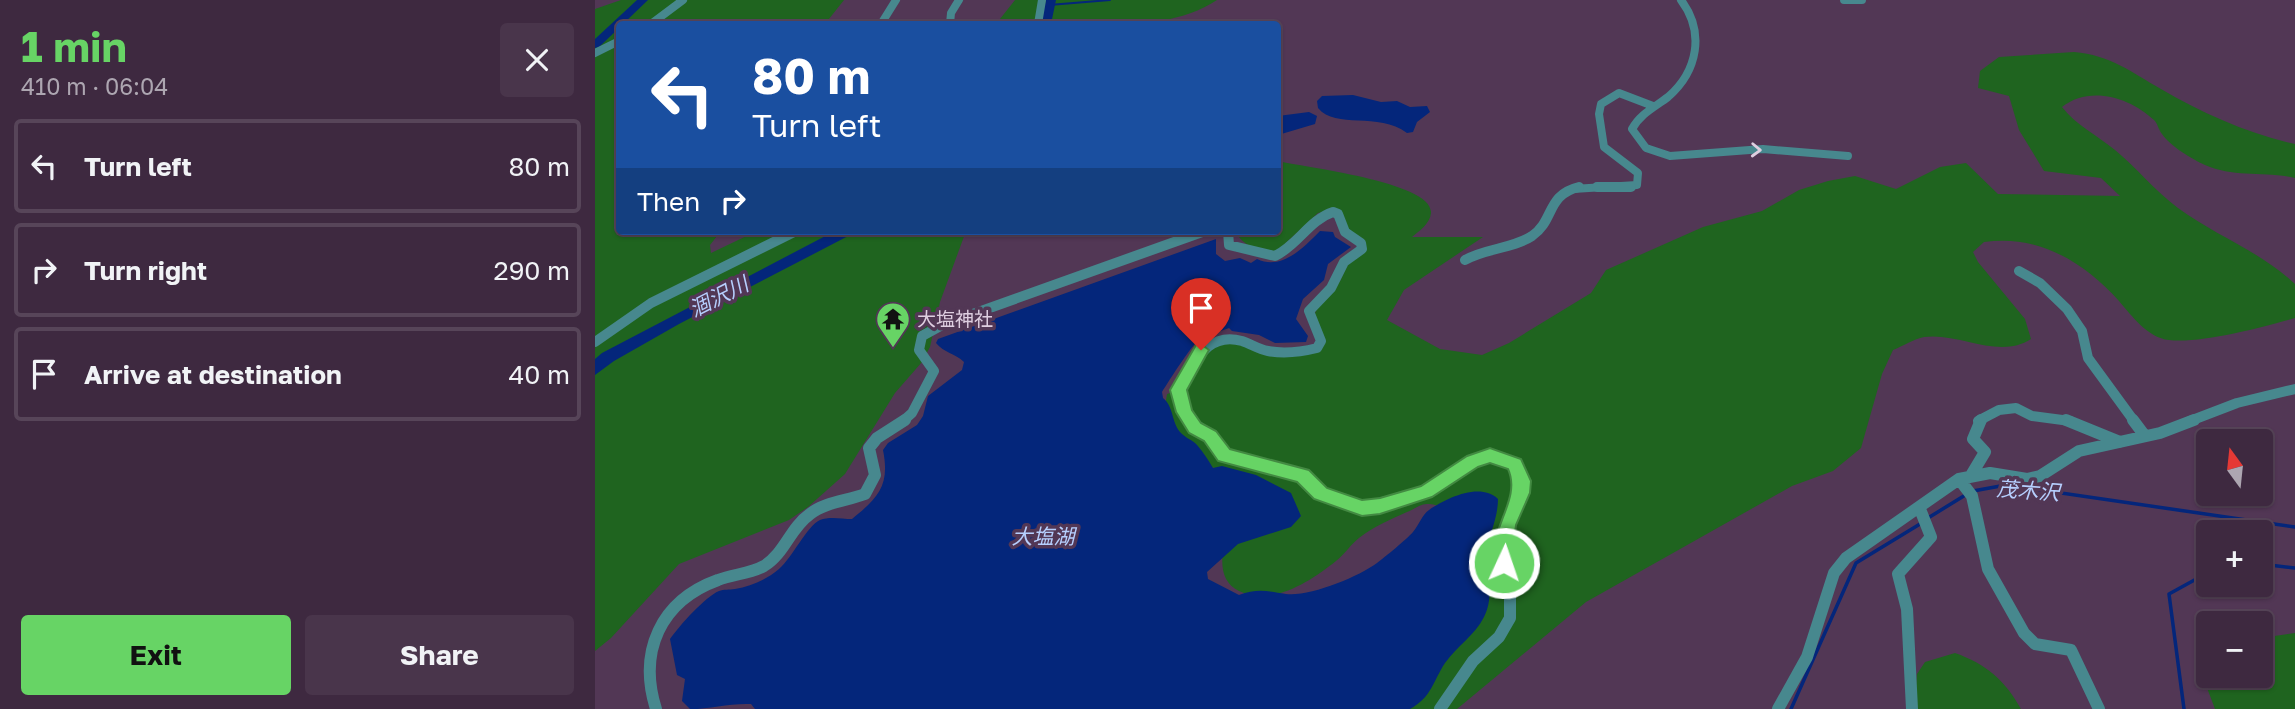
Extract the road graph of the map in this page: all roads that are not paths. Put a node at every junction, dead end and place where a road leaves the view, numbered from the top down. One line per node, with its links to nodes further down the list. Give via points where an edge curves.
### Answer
1 (683, 0): 8 (street)
2 (896, 0): 9 (street)
3 (960, 0): 10 (street)
4 (1042, 0): 11 (street)
5 (1681, 0): 14 (street, via 1697,36 1694,54 1687,77)
6 (1844, 0): 7 (street)
7 (1863, 0)
8 (655, 21)
9 (883, 21)
10 (950, 21)
11 (1038, 21)
12 (616, 42): 13 (street)
13 (595, 53)
14 (1653, 106): 15 (street, one-way to 15, via 1632,129 1635,137 1657,154 1752,148); 19 (street, via 1619,93 1601,104 1604,147 1638,173 1637,185 1625,190 1579,187 1562,193 1532,236 1480,250)
15 (1848, 156)
16 (788, 235): 21 (street, via 651,303)
17 (1194, 235): 27 (street, via 922,336 919,350 934,371 911,414 874,439 869,448 874,475 865,494 811,513 768,563 698,589 667,614 656,631 649,665)
18 (1228, 235): 28 (street, via 1229,245 1275,256 1318,218 1333,212 1362,249 1344,262 1331,288 1309,311 1321,341 1317,348 1267,350 1230,339 1201,350 1178,390 1195,428 1210,436 1218,451 1303,475 1320,493 1362,508 1426,492 1473,461 1490,456 1504,458 1519,471 1521,493 1503,547 1510,581 1510,618)
19 (1465, 260)
20 (2019, 271): 23 (street, via 2040,283 2067,309 2082,331 2088,358)
21 (595, 342)
22 (2295, 389): 23 (street, via 2237,403)
23 (2145, 436): 24 (street)
24 (2120, 442): 25 (street, via 2079,451 2040,476 2027,479 1990,473); 25 (street, via 2064,419 2032,416 2016,408 1999,411 1978,421 1973,439 1985,452)
25 (1965, 478): 26 (street); 31 (street, via 1988,569 2024,633 2035,644 2071,650)
26 (1920, 509): 29 (street, via 1861,546 1834,573 1807,657); 30 (street, via 1931,537 1898,574 1907,596 1910,623 1907,667)
27 (656, 709)
28 (1440, 709)
29 (1778, 709)
30 (1912, 709)
31 (2099, 709)

